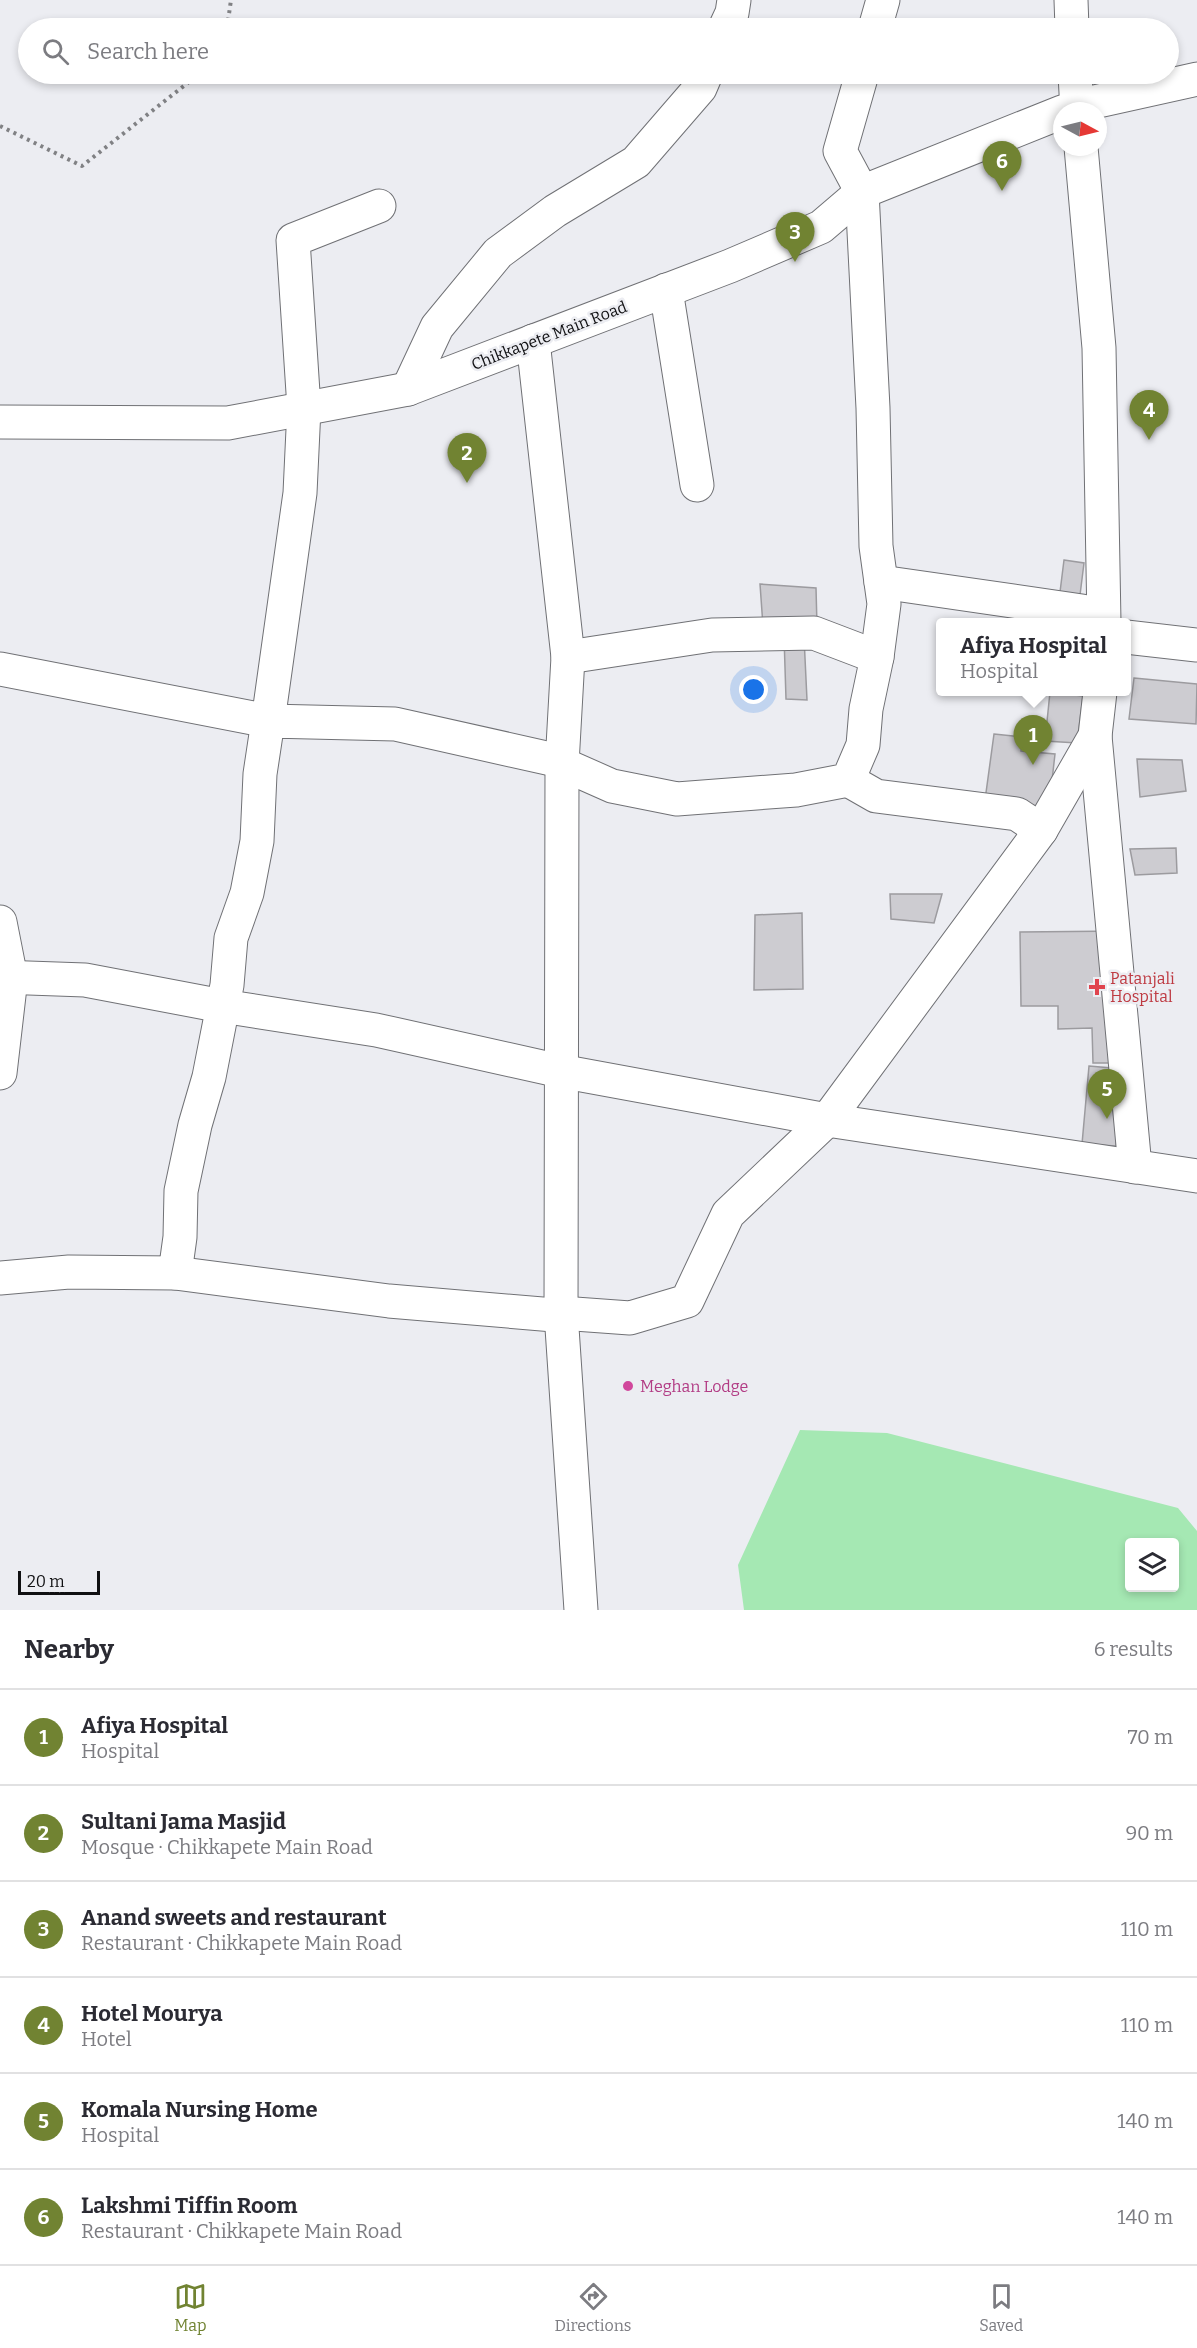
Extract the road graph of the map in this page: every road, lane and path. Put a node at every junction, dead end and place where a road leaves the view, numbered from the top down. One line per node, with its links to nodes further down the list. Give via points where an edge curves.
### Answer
1 (231, 0): 5 (path)
2 (734, 0): 6 (street)
3 (884, 0): 7 (street)
4 (1071, 0): 8 (street)
5 (228, 18)
6 (729, 18)
7 (878, 18)
8 (1072, 18)
9 (1197, 79): 10 (street, Chikkapete Main Road)
10 (1179, 83)
11 (186, 84): 19 (path, via 82,166)
12 (702, 84): 25 (street, via 636,162 555,211 498,253 437,327)
13 (859, 84): 21 (street, via 840,151)
14 (1074, 84): 16 (street)
15 (1177, 84): 17 (street, Chikkapete Main Road)
16 (1071, 102)
17 (1103, 102)
18 (1053, 117): 21 (street, Chikkapete Main Road)
19 (0, 126)
20 (1082, 156): 31 (street, via 1099,348)
21 (862, 192): 23 (street, Chikkapete Main Road, via 821,227); 29 (street, via 876,546)
22 (379, 206): 26 (street, via 293,240)
23 (666, 290): 24 (street, Chikkapete Main Road); 28 (street)
24 (533, 341): 25 (street, Chikkapete Main Road); 34 (street)
25 (408, 389): 26 (street, Chikkapete Main Road)
26 (304, 408): 27 (street, Chikkapete Main Road, via 228,423); 38 (street, via 300,493)
27 (0, 422)
28 (697, 485)
29 (881, 582): 30 (street, via 1083,611); 35 (street, via 884,604)
30 (1089, 618)
31 (1104, 618)
32 (1131, 638): 33 (street)
33 (1197, 645)
34 (568, 657): 35 (street, via 712,635 814,633); 40 (street)
35 (878, 657): 41 (street, via 866,709 863,745)
36 (0, 669): 38 (street)
37 (1100, 696): 39 (street)
38 (268, 721): 40 (street, via 395,723); 45 (street, via 260,774 257,841 247,893 231,938)
39 (1095, 736): 42 (street); 49 (street)
40 (562, 764): 41 (street, via 612,786 677,799 796,790); 46 (street)
41 (848, 780): 42 (street, via 876,796 1017,814)
42 (1041, 830): 48 (street)
43 (0, 922): 44 (street)
44 (5, 978): 45 (street, via 85,980); 47 (street)
45 (222, 1006): 46 (street, via 376,1030); 52 (street, via 181,1191)
46 (560, 1071): 48 (street); 53 (street)
47 (0, 1073)
48 (827, 1120): 49 (street); 53 (street, via 728,1214 687,1301 630,1318)
49 (1135, 1167): 50 (street)
50 (1197, 1176)
51 (0, 1271): 52 (street)
52 (175, 1273): 53 (street, via 389,1301)
53 (561, 1313): 54 (street)
54 (581, 1610)

